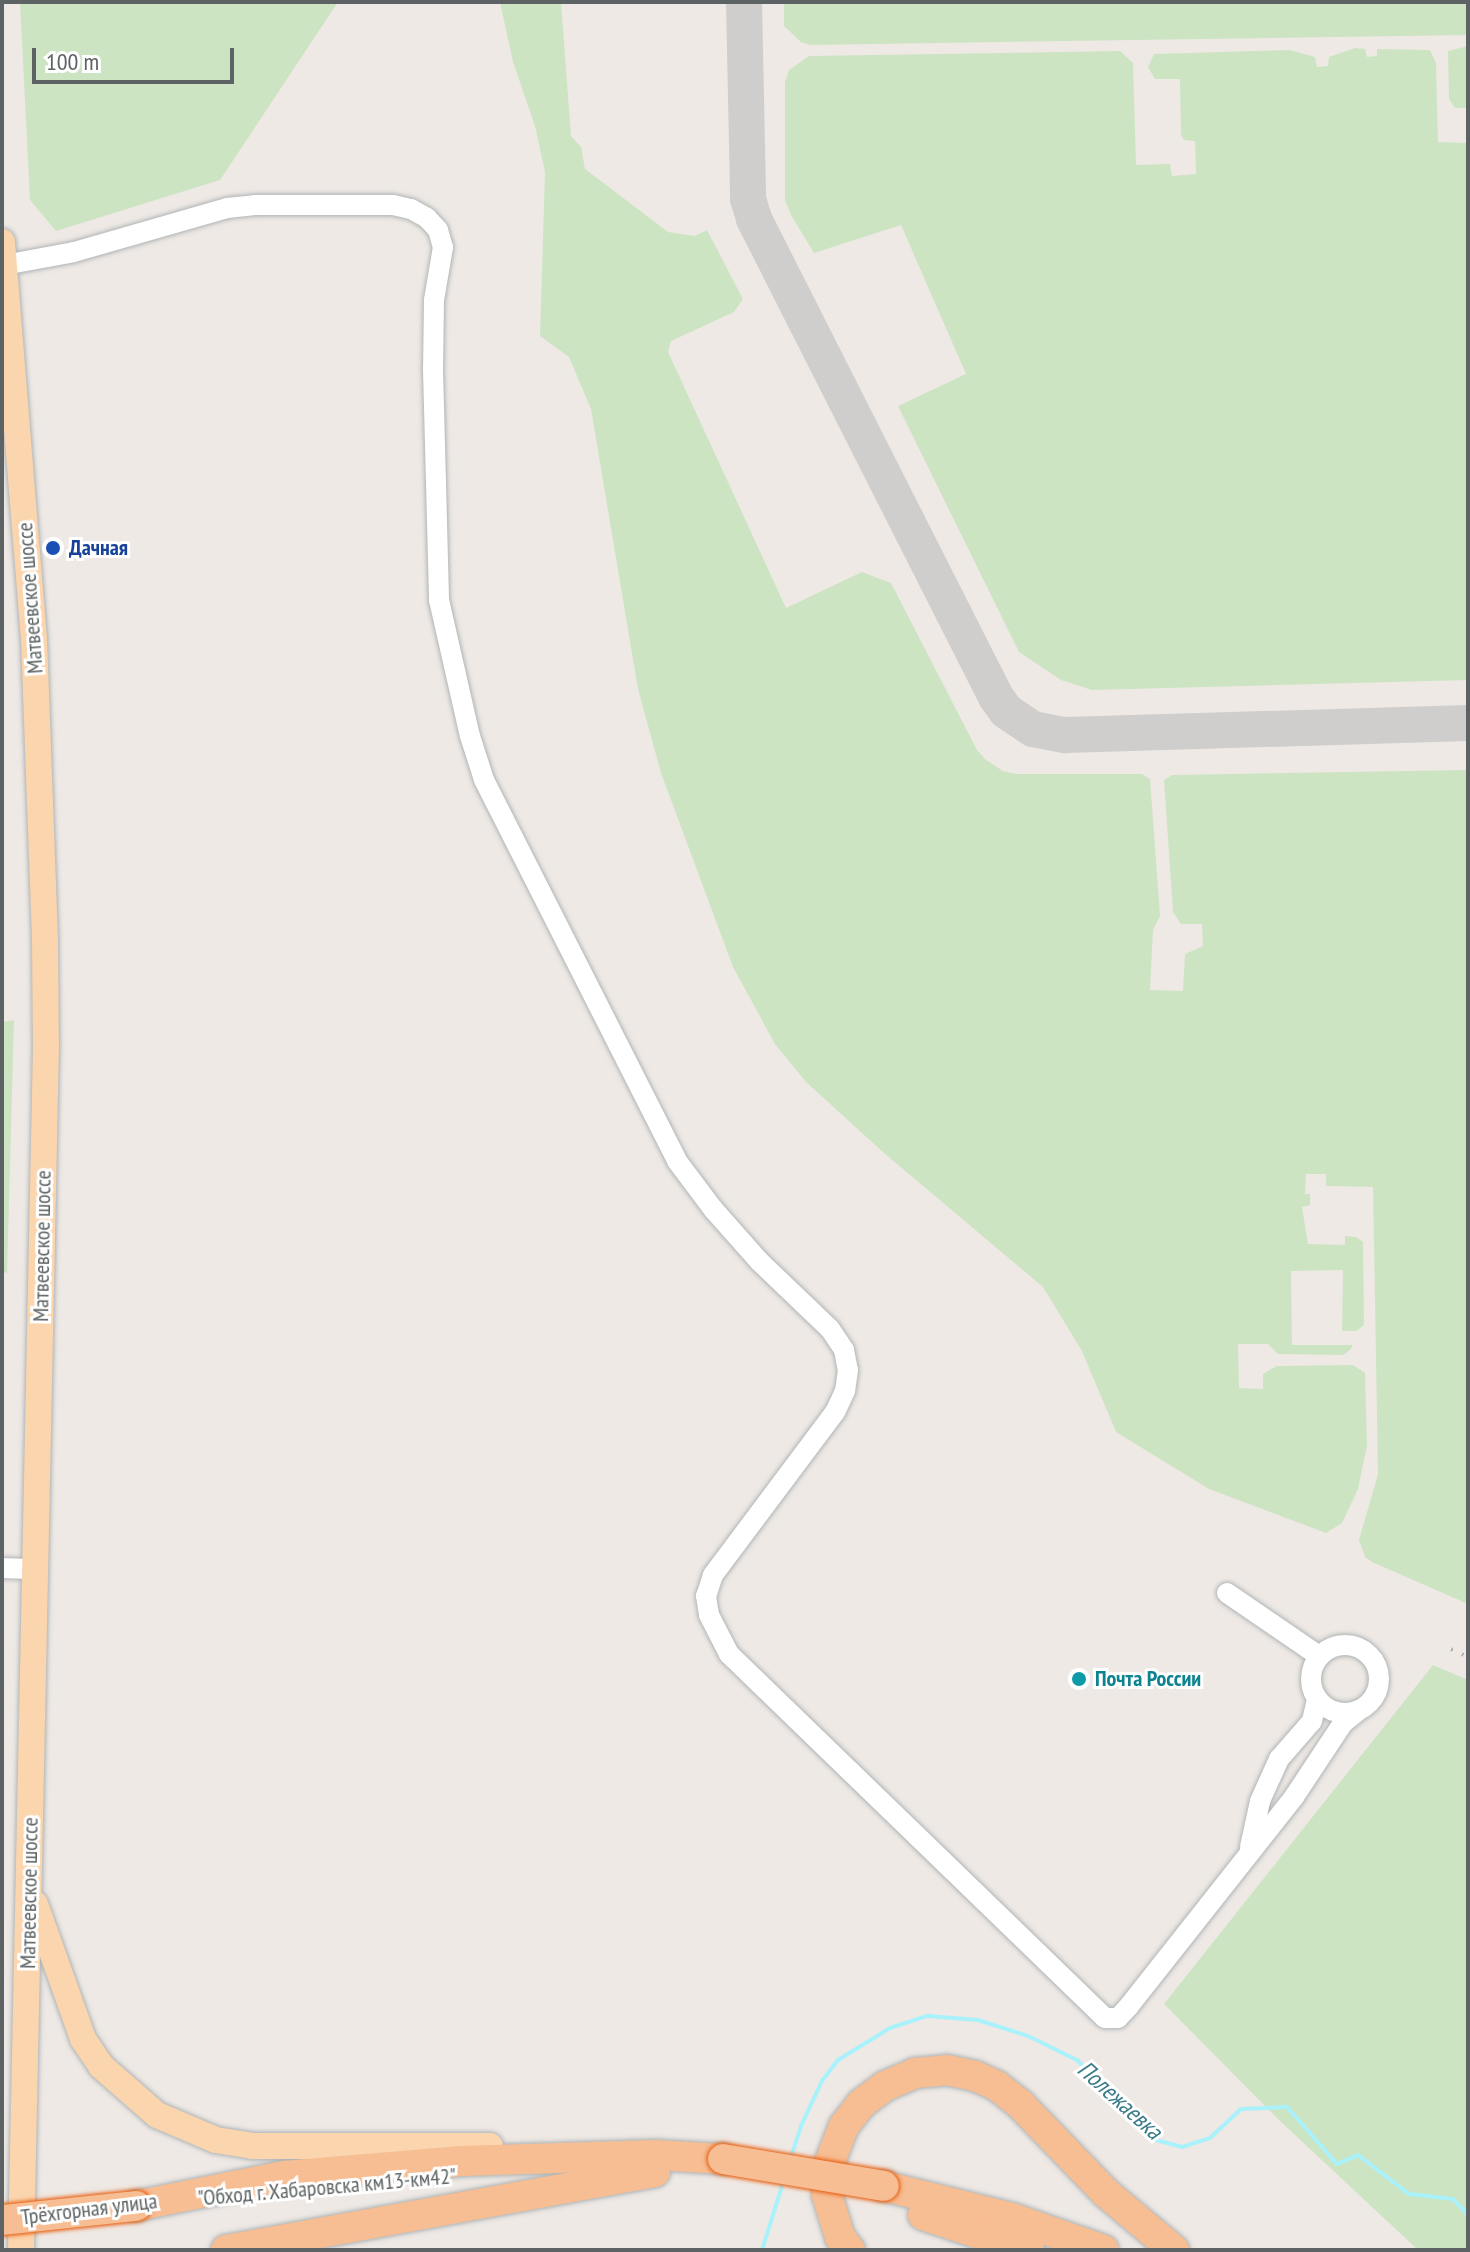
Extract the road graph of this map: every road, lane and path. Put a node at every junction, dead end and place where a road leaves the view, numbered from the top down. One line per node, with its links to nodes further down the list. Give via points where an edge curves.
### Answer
1 (3, 254): 3 (main road, Матвеевское шоссе, via 34,639 43,830 46,1046); 8 (street, via 74,252 227,208 255,205 393,205 427,218 438,230 443,247 434,300 433,369 439,600 484,780 677,1161 759,1261 830,1329 844,1350 848,1370 835,1412 713,1575 706,1596 716,1633 750,1676 1105,2018 1118,2018 1129,2006)
2 (2, 1568): 3 (street)
3 (36, 1569): 9 (main road, Матвеевское шоссе)
4 (1227, 1593): 5 (street)
5 (1319, 1656): 6 (street, via 1311,1677); 7 (street, via 1349,1645 1375,1663 1375,1694)
6 (1317, 1699): 7 (street, via 1336,1712); 8 (street, via 1312,1721 1279,1759 1260,1801)
7 (1359, 1710): 8 (street, via 1343,1723)
8 (1247, 1859)
9 (29, 1886): 10 (main road, via 83,2039 126,2091 185,2130 253,2146 533,2145); 14 (main road, Матвеевское шоссе)
10 (656, 2163): 11 (highway, "Обход г. Хабаровска км13-км42", bridge); 12 (highway, "Обход г. Хабаровска км13-км42", via 462,2161 284,2176); 15 (highway)
11 (881, 2196): 17 (highway, "Обход г. Хабаровска км13-км42"); 18 (highway, "Обход г. Хабаровска км13-км42", via 1012,2218)
12 (176, 2199): 13 (highway, Трёхгорная улица, bridge)
13 (2, 2220)
14 (21, 2250)
15 (226, 2250)
16 (850, 2250): 19 (highway, via 840,2237 827,2195 830,2162 844,2126 885,2086 915,2073 947,2070 986,2081 1021,2105 1106,2193)
17 (1029, 2250)
18 (1104, 2250)
19 (1174, 2250)

